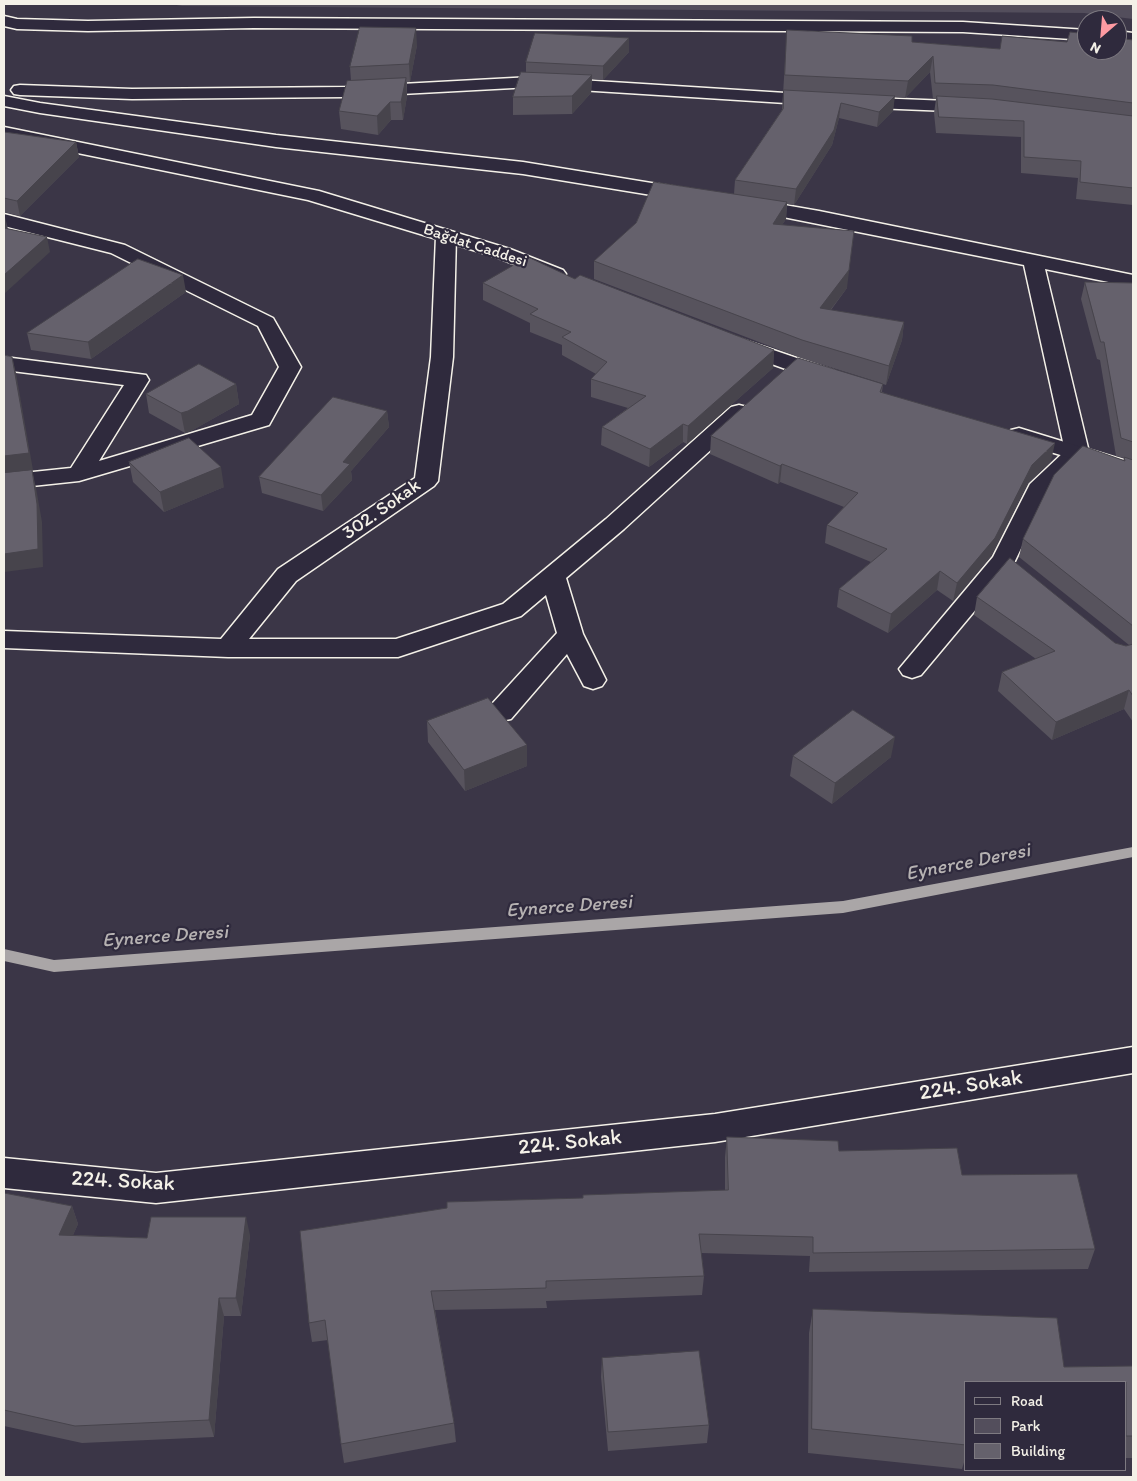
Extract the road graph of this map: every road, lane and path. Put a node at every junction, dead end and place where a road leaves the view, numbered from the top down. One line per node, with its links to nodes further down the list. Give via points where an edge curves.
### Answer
1 (4, 22): 2 (street, via 88,26 264,23 963,26)
2 (1077, 33)
3 (4, 89): 5 (street, via 132,94 345,92 532,82)
4 (4, 101): 7 (street, via 276,141 523,168)
5 (990, 108)
6 (4, 133): 10 (street, Bağdat Caddesi, via 312,195)
7 (704, 198)
8 (733, 203): 11 (street, via 819,217)
9 (4, 220): 21 (street, via 118,249 266,322 290,367 261,420)
10 (446, 236): 13 (street, Bağdat Caddesi, via 503,253); 26 (street, 302. Sokak, via 442,357 426,481 287,575)
11 (1033, 261): 12 (street); 19 (street)
12 (1133, 281)
13 (578, 282)
14 (717, 336): 16 (street)
15 (4, 363): 21 (street, via 138,380)
16 (792, 365): 17 (street); 23 (street)
17 (849, 382)
18 (1001, 429): 19 (street)
19 (1077, 452): 20 (street); 27 (street, via 1038,488 1012,566)
20 (1133, 470)
21 (80, 474): 22 (street)
22 (4, 482)
23 (553, 576): 24 (street); 26 (street, via 512,610 398,648)
24 (570, 634): 28 (street); 29 (street)
25 (4, 640): 26 (street)
26 (228, 648)
27 (912, 669)
28 (593, 680)
29 (501, 712)
30 (1133, 1060): 31 (street, 224. Sokak, via 715,1128 156,1188)
31 (4, 1173)

